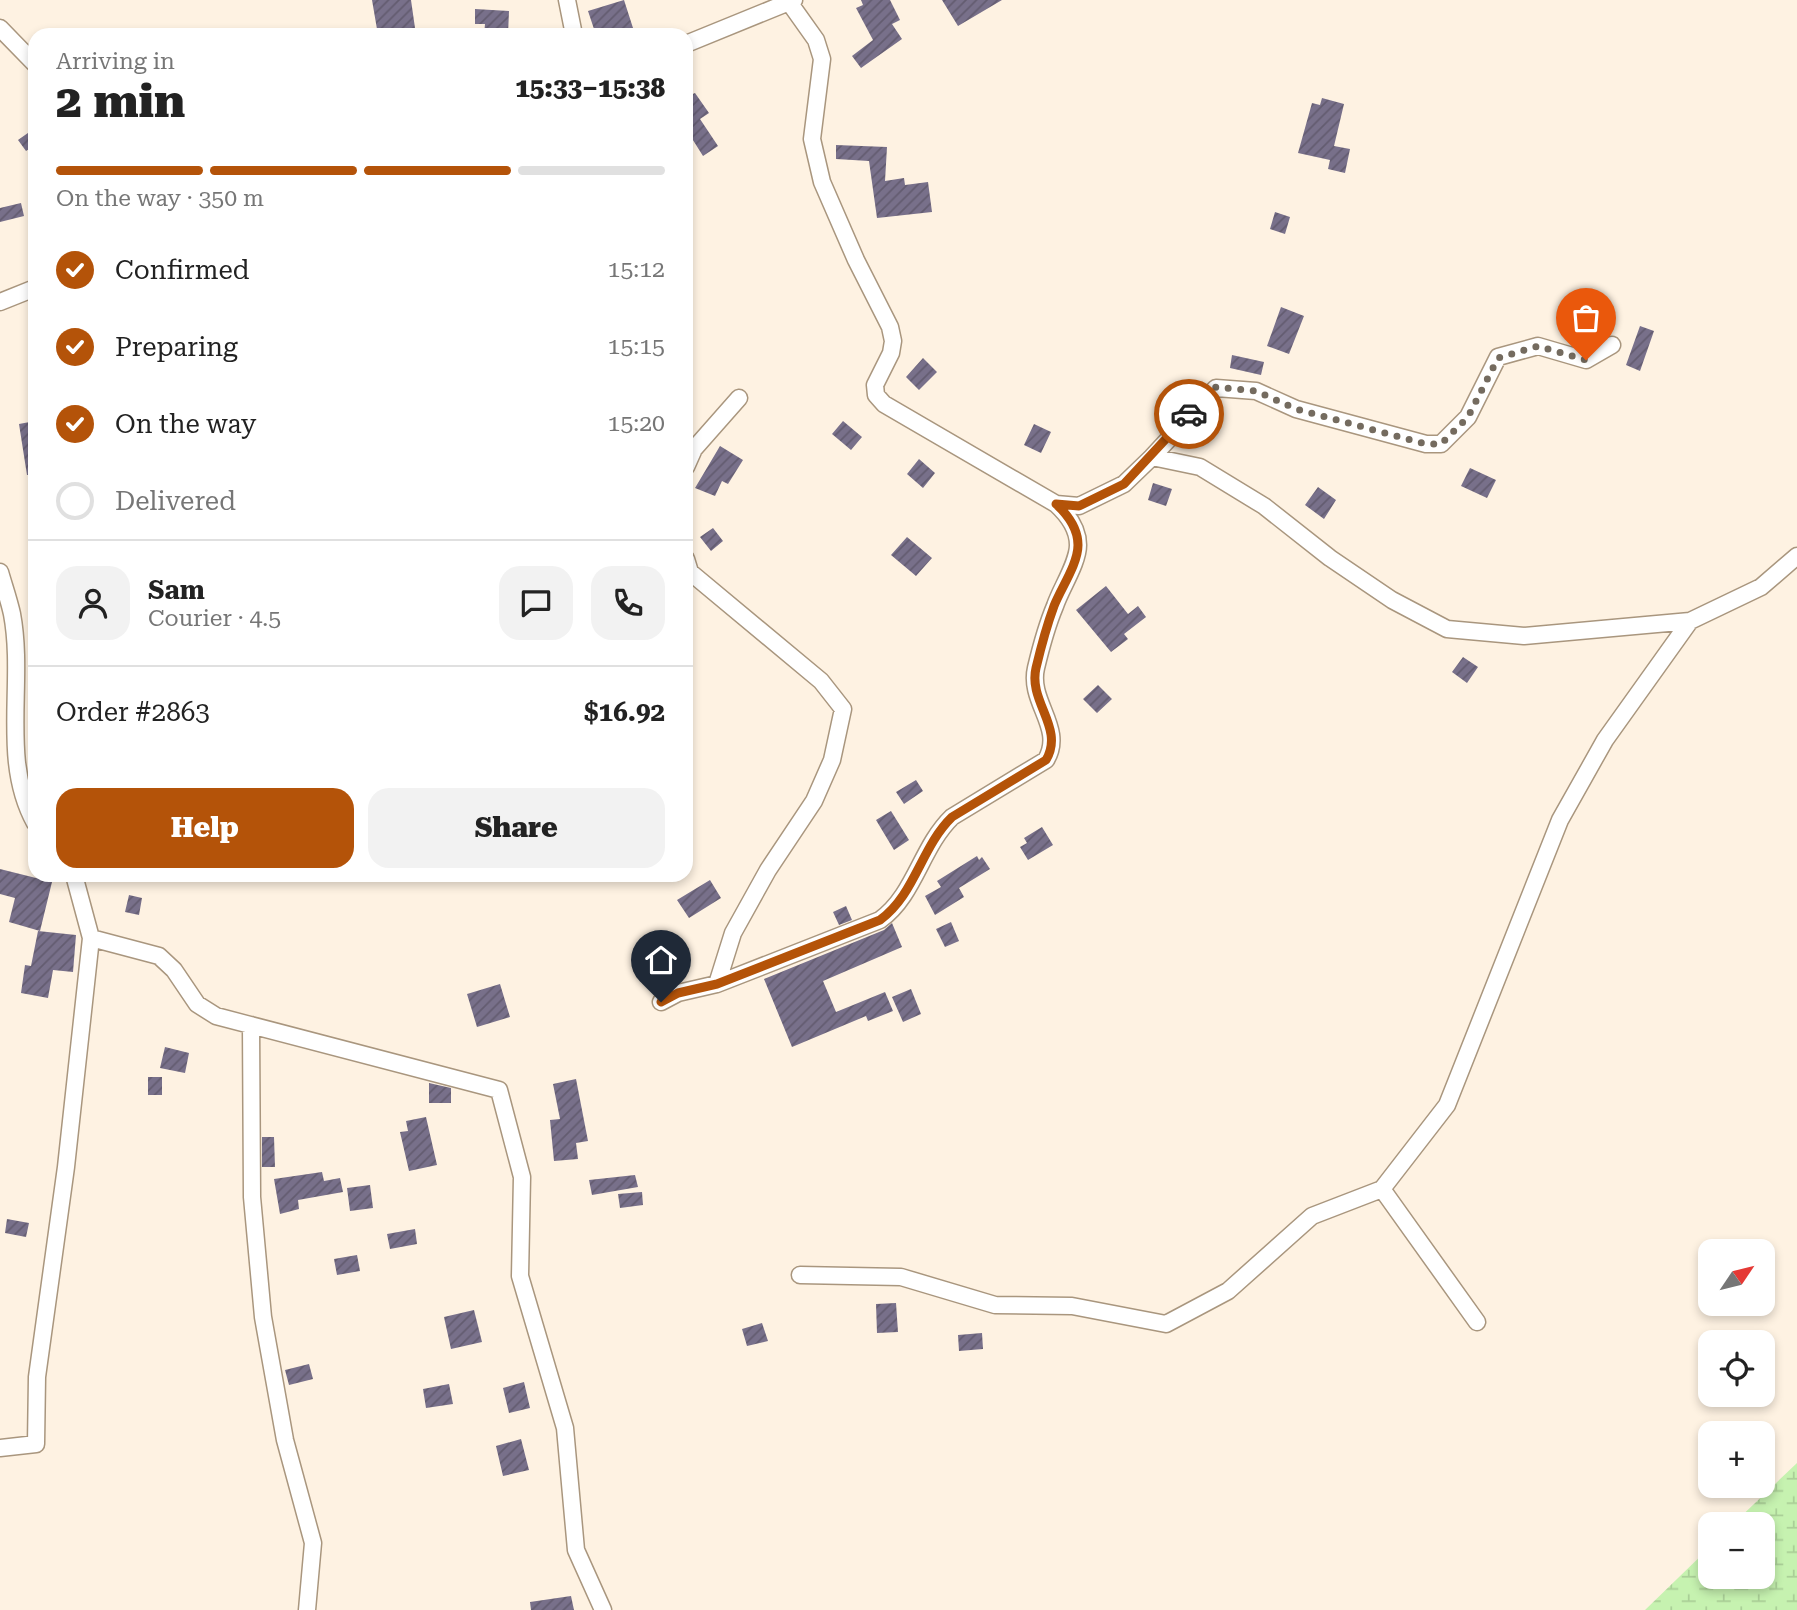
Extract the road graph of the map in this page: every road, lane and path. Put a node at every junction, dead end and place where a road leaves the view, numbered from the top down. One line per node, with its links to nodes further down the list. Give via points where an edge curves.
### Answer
1 (567, 0): 4 (street)
2 (791, 1): 5 (street); 13 (street, via 816,40 822,59 812,139 822,182 890,327 891,353 875,386 876,395 884,404)
3 (0, 28): 6 (street)
4 (573, 28)
5 (693, 41)
6 (28, 57)
7 (28, 291): 8 (street)
8 (0, 302)
9 (1612, 345): 12 (street, via 1586,360 1538,346 1498,358 1468,417 1441,444 1426,444 1296,409 1256,391 1216,387)
10 (739, 397): 11 (street)
11 (693, 451)
12 (1152, 457): 13 (street, via 1124,484 1079,506); 17 (street, via 1200,467 1264,506 1392,600 1447,629 1524,636)
13 (1056, 504): 21 (street, via 1075,529 1078,547 1035,671 1034,688 1054,736 1046,760 947,822 902,898 880,920)
14 (1797, 556): 17 (street, via 1760,587)
15 (0, 572): 18 (street, via 12,615 17,775)
16 (693, 574): 21 (street, via 821,681 843,709 831,760 814,801 733,933)
17 (1690, 621): 24 (street, via 1605,740 1560,820 1447,1105)
18 (28, 811)
19 (76, 882): 20 (street)
20 (91, 938): 23 (street, via 159,956 197,1003 216,1016); 27 (street, via 37,1377 36,1444)
21 (717, 984): 22 (street)
22 (661, 1002)
23 (251, 1025): 28 (street, via 252,1197 263,1317 285,1440 313,1543); 29 (street, via 499,1090 522,1177 520,1276 565,1428 576,1550)
24 (1382, 1189): 25 (street, via 1312,1216 1228,1291 1166,1324 1072,1306 995,1305 901,1277); 26 (street)
25 (800, 1275)
26 (1478, 1322)
27 (0, 1448)
28 (307, 1610)
29 (603, 1610)

